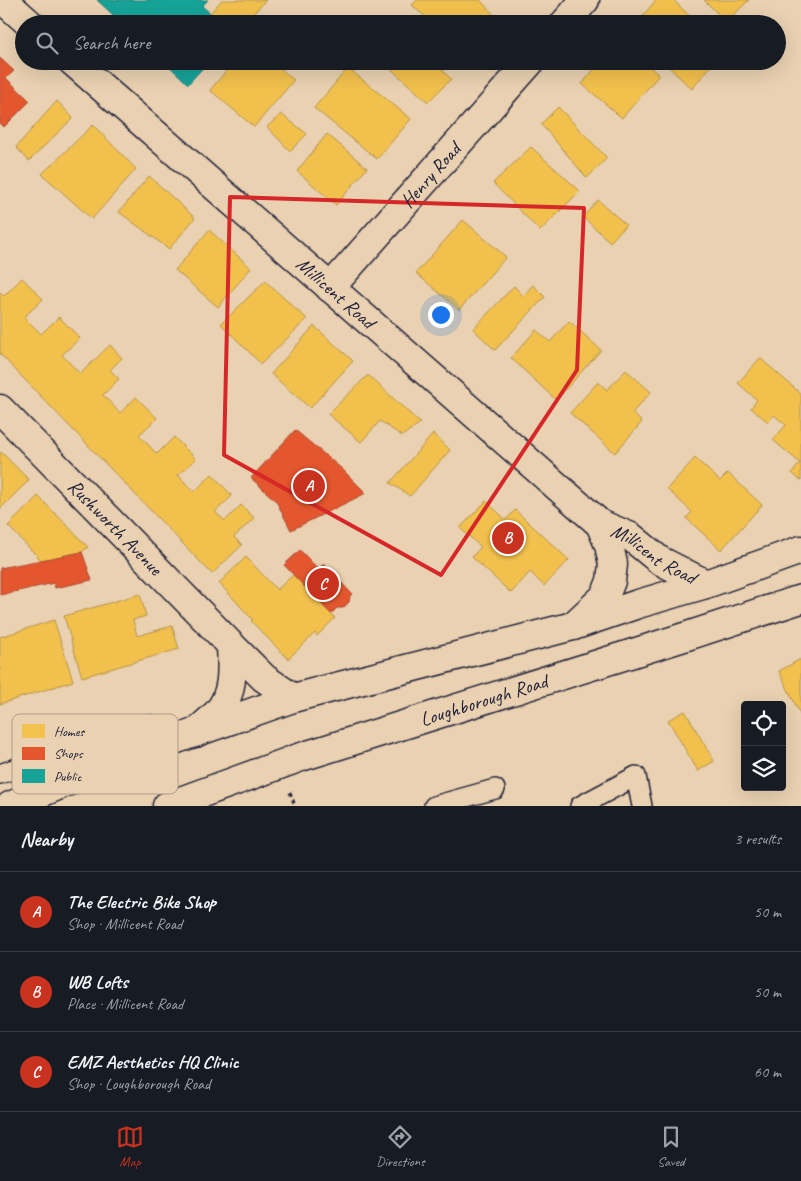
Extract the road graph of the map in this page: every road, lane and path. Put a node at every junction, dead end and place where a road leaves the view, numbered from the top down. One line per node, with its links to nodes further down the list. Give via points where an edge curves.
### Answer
1 (3, 0): 3 (street)
2 (585, 0): 4 (street)
3 (20, 15)
4 (572, 15)
5 (82, 70): 7 (street, Millicent Road)
6 (523, 70): 7 (street, Henry Road)
7 (330, 288): 9 (street, Millicent Road)
8 (0, 409): 14 (street, Rushworth Avenue)
9 (600, 524): 11 (street, Millicent Road, via 631,537 659,560); 13 (street, Millicent Road, via 614,564 611,581 606,596)
10 (801, 550): 11 (street)
11 (706, 584): 13 (street)
12 (801, 599): 25 (street, Loughborough Road, via 301,757)
13 (573, 626): 15 (street)
14 (231, 645): 15 (street, Rushworth Avenue, via 264,678); 17 (street, via 232,675 228,695 219,711)
15 (294, 698): 17 (street)
16 (178, 733): 17 (lane)
17 (186, 736): 18 (street)
18 (178, 739)
19 (12, 770): 20 (lane)
20 (0, 774)
21 (290, 790): 26 (path)
22 (494, 790): 27 (lane)
23 (38, 794): 24 (street)
24 (10, 806)
25 (167, 806)
26 (295, 806)
27 (434, 806)
28 (580, 806): 29 (lane, via 636,776)
29 (642, 806)

